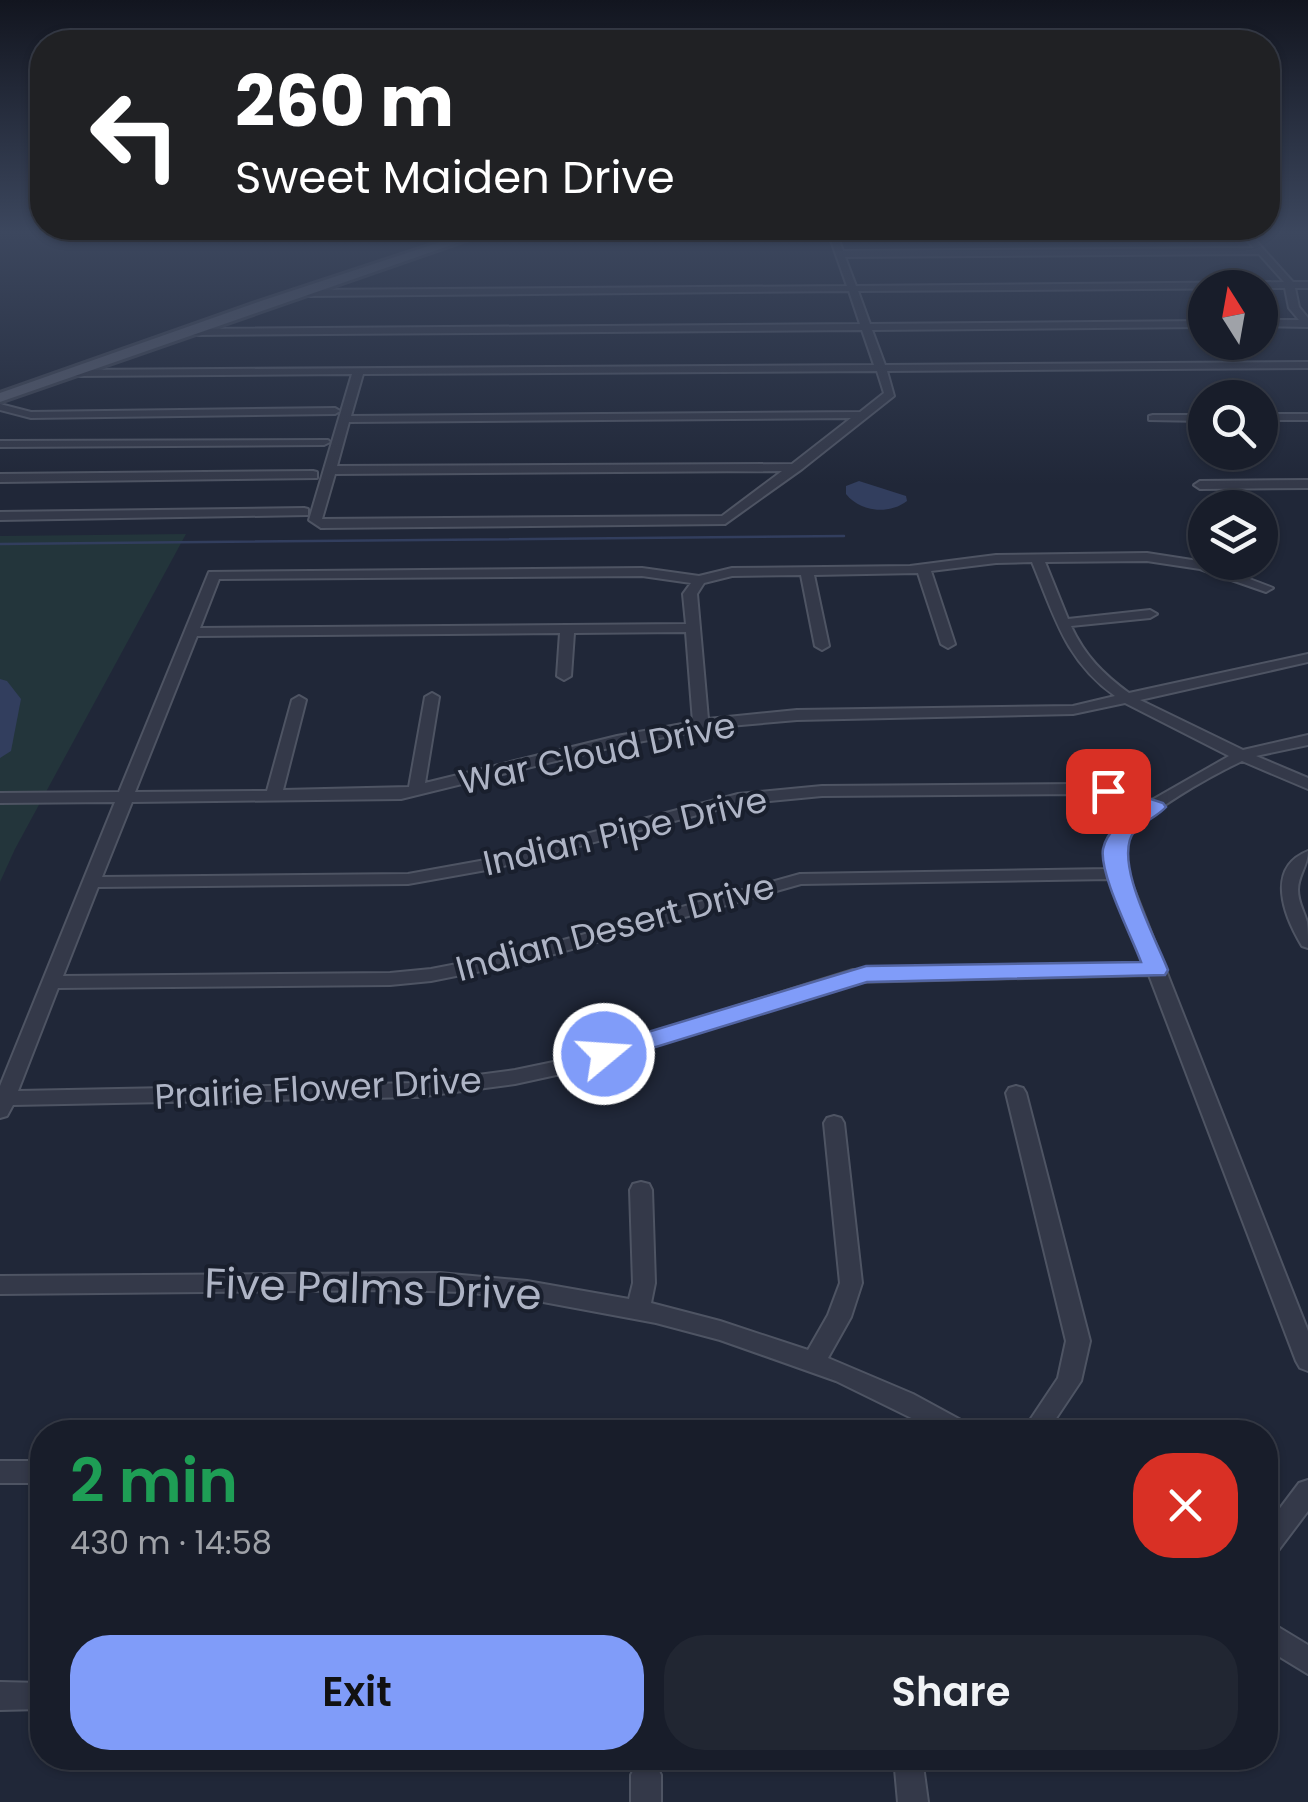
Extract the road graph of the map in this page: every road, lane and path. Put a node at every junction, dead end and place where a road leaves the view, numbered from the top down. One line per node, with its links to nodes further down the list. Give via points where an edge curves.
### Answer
1 (239, 316): 7 (main road)
2 (862, 316): 6 (street)
3 (1278, 323): 4 (street)
4 (1307, 323)
5 (1188, 324): 6 (street)
6 (866, 327): 7 (street); 9 (street)
7 (193, 332): 10 (main road)
8 (1308, 365): 9 (street)
9 (882, 369): 11 (street); 15 (street, via 890,394)
10 (74, 372): 11 (street); 12 (main road)
11 (358, 373): 14 (street)
12 (0, 398)
13 (0, 407): 20 (street)
14 (340, 415): 15 (street); 20 (street); 23 (street)
15 (864, 415): 22 (street)
16 (1278, 417): 17 (street)
17 (1308, 417)
18 (1152, 418): 19 (street)
19 (1188, 418)
20 (13, 431): 21 (street)
21 (324, 442)
22 (798, 467): 23 (street); 23 (street, via 725,520 320,524 315,520)
23 (330, 470)
24 (313, 475): 25 (street)
25 (0, 478)
26 (1308, 484): 27 (street)
27 (1200, 485)
28 (304, 512): 29 (street)
29 (0, 516)
30 (1037, 558): 31 (street); 34 (street, via 1169,559); 36 (street)
31 (924, 568): 32 (street); 40 (street)
32 (806, 571): 33 (street, via 732,572); 41 (street)
33 (699, 580): 37 (street, via 691,589); 39 (street, via 642,572 214,575)
34 (1266, 588)
35 (1150, 614): 36 (street)
36 (1065, 623): 45 (street, via 1090,670)
37 (692, 628): 38 (street); 47 (street)
38 (567, 629): 39 (street); 43 (street)
39 (191, 632): 53 (street)
40 (948, 644)
41 (822, 646)
42 (1308, 658): 45 (street, War Cloud Drive)
43 (564, 676)
44 (432, 698): 51 (street)
45 (1125, 698): 47 (street, War Cloud Drive, via 1037,713 796,716); 49 (street)
46 (299, 700): 52 (street)
47 (701, 725): 51 (street, War Cloud Drive)
48 (1308, 740): 49 (street)
49 (1245, 754): 50 (street); 55 (street)
50 (1308, 784)
51 (416, 792): 52 (street, War Cloud Drive)
52 (274, 795): 53 (street, War Cloud Drive)
53 (126, 796): 54 (street, War Cloud Drive); 58 (street)
54 (0, 798)
55 (1155, 807): 57 (street, via 1116,843); 58 (street, Indian Pipe Drive, via 1083,788 799,792 721,803 438,875)
56 (1308, 856): 59 (street, via 1292,870 1288,892)
57 (1119, 874): 60 (street); 61 (street, Indian Desert Drive, via 800,879 526,956 431,975)
58 (93, 882): 61 (street)
59 (1308, 942)
60 (1156, 970): 63 (street, Prairie Flower Drive, via 866,974 570,1065 416,1090); 68 (street)
61 (52, 982): 63 (street)
62 (1016, 1092): 71 (street, via 1078,1341 1069,1381)
63 (2, 1104)
64 (834, 1123): 69 (street, via 852,1283)
65 (642, 1190): 67 (street, via 644,1283)
66 (0, 1285): 67 (street, Five Palms Drive, via 464,1284)
67 (638, 1310): 69 (street, Five Palms Drive)
68 (1308, 1361)
69 (813, 1362): 70 (street, Five Palms Drive)
70 (936, 1420)
71 (1042, 1420)
72 (0, 1472): 73 (street)
73 (30, 1472)
74 (1308, 1491): 75 (street)
75 (1278, 1531)
76 (1278, 1640): 77 (street)
77 (1308, 1660)
78 (0, 1696): 79 (street)
79 (30, 1696)
80 (909, 1770): 81 (street)
81 (913, 1802)

